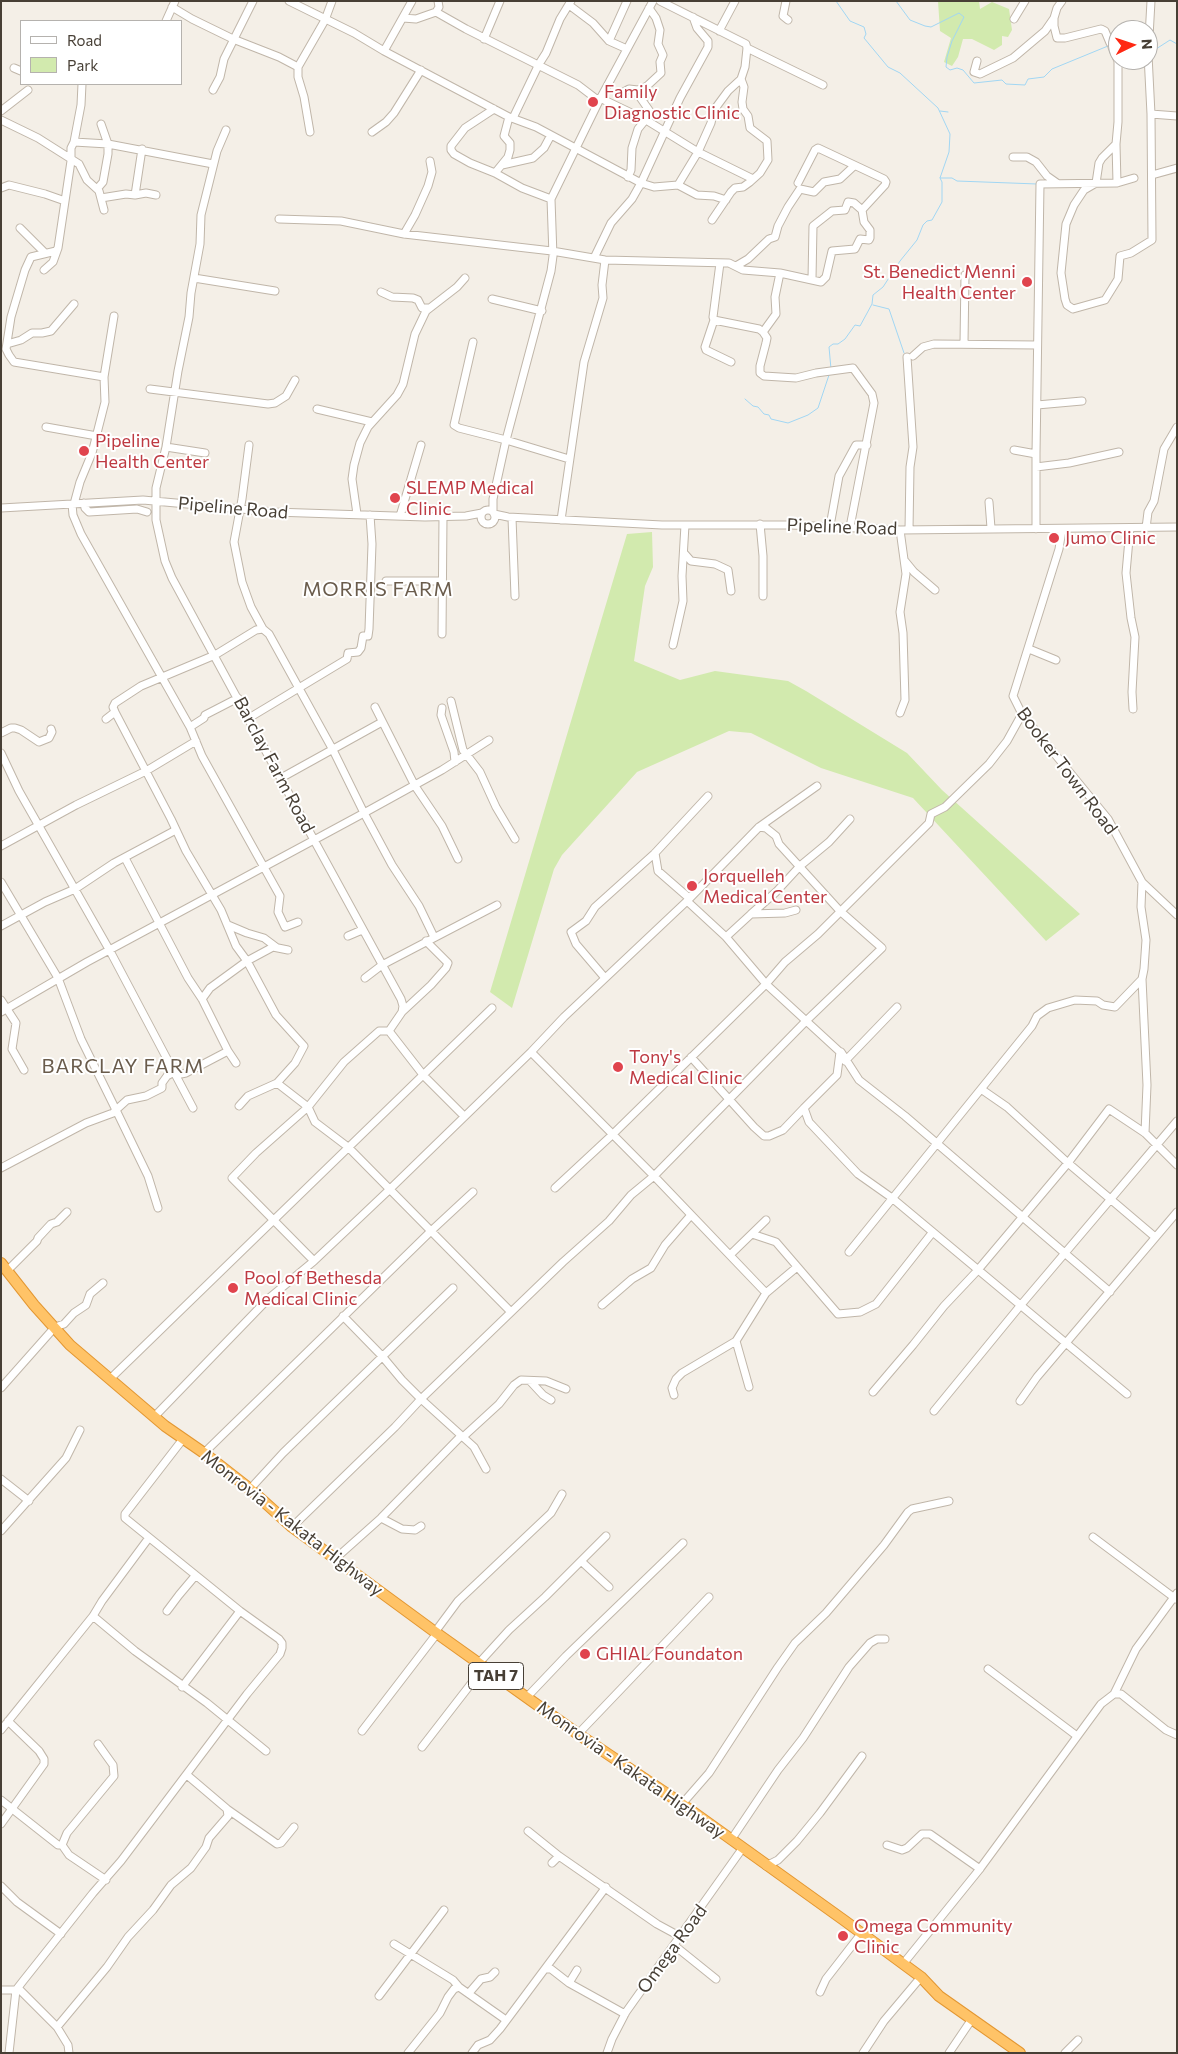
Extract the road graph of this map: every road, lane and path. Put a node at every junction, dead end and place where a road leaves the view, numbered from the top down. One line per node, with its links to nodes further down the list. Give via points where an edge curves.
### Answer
1 (254, 1): 26 (street)
2 (289, 1): 23 (street)
3 (332, 1): 23 (street)
4 (412, 1): 19 (street)
5 (438, 1): 17 (street)
6 (500, 1): 27 (street)
7 (627, 1): 28 (street)
8 (660, 1): 18 (street)
9 (736, 1): 25 (street)
10 (786, 1): 24 (street, via 783,16)
11 (1062, 1): 20 (street)
12 (1151, 1): 46 (street, via 1148,55)
13 (570, 3): 28 (street); 33 (street)
14 (174, 4): 22 (street); 26 (street, via 192,19)
15 (1022, 4): 21 (street)
16 (651, 5): 30 (street); 41 (street, via 660,30 661,73 647,86)
17 (436, 12): 19 (street, via 416,19); 27 (street)
18 (693, 17): 25 (street); 55 (street, via 696,28 708,41 708,47)
19 (403, 18): 31 (street)
20 (1054, 18): 32 (street, via 1013,58 980,74 974,72); 59 (street, via 1057,38 1101,29 1105,31 1118,61)
21 (1014, 19)
22 (166, 20)
23 (325, 20): 31 (street); 34 (street)
24 (788, 20)
25 (719, 31): 29 (street, via 746,44)
26 (233, 39): 34 (street); 40 (street)
27 (484, 39): 33 (street)
28 (609, 41): 30 (street)
29 (747, 48): 36 (street); 37 (street)
30 (627, 49): 43 (street)
31 (384, 51): 35 (street)
32 (977, 61)
33 (539, 64): 43 (street); 48 (street)
34 (298, 68): 53 (street)
35 (422, 70): 44 (street); 54 (street, via 394,113)
36 (740, 79): 62 (street, via 714,110); 74 (street, via 744,87 743,109 750,128 768,142 768,160)
37 (823, 85)
38 (81, 86): 57 (street)
39 (28, 90): 45 (street)
40 (213, 90)
41 (635, 90): 42 (street, via 628,89); 50 (street, via 651,111)
42 (622, 94)
43 (599, 99): 50 (street); 60 (street)
44 (494, 109): 48 (street); 70 (street, via 465,128 451,150 470,163)
45 (1, 111)
46 (1151, 114): 47 (street); 71 (street)
47 (1177, 116)
48 (511, 118): 56 (street); 67 (street, via 504,136 510,143 510,150)
49 (1, 120): 64 (street, via 38,138)
50 (646, 120): 55 (street); 72 (street, via 640,126 632,148)
51 (101, 124): 58 (street)
52 (226, 130): 66 (street, Barclay Farm Road)
53 (310, 132)
54 (372, 132)
55 (665, 132): 62 (street); 75 (street)
56 (551, 136): 60 (street); 67 (street, via 533,158)
57 (74, 142): 58 (street); 64 (street)
58 (108, 144): 61 (street); 82 (street, via 105,176)
59 (1116, 144): 77 (street, via 1102,158); 78 (street)
60 (575, 148): 72 (street); 86 (street)
61 (142, 149): 66 (street); 83 (street)
62 (698, 152): 74 (street); 80 (street)
63 (1013, 157): 79 (street, via 1027,157 1036,162)
64 (71, 161): 82 (street, via 79,164 87,180); 88 (street)
65 (430, 161): 94 (street, via 432,172 428,186)
66 (213, 164): 105 (street, Barclay Farm Road, via 201,215)
67 (502, 165): 70 (street)
68 (854, 166): 76 (street, via 818,148); 90 (street, via 886,182); 101 (street, via 840,179 824,182 814,192 800,189 775,237)
69 (1177, 168): 71 (street)
70 (495, 173): 86 (street)
71 (1152, 175): 77 (street, via 1152,240 1120,256 1118,279 1105,300 1073,309 1067,305 1061,273 1066,224 1084,190)
72 (628, 177): 75 (street)
73 (1134, 178): 78 (street)
74 (753, 179): 87 (street, via 743,187 735,188)
75 (641, 183): 80 (street, via 654,187); 98 (street, via 611,224)
76 (798, 183)
77 (1096, 183): 78 (street); 79 (street)
78 (1116, 183)
79 (1057, 184): 120 (street, via 1040,184)
80 (678, 185): 87 (street, via 697,195)
81 (1, 188): 88 (street, via 9,185)
82 (97, 189): 85 (street)
83 (135, 195): 84 (street); 85 (street)
84 (156, 195)
85 (101, 198): 89 (street)
86 (551, 199): 96 (street)
87 (726, 200): 92 (street)
88 (65, 201): 95 (street)
89 (104, 210)
90 (862, 210): 107 (street, via 848,202 845,210 832,210 813,226); 107 (street, via 864,222 870,230 869,240 860,239 855,250 832,251 824,280)
91 (279, 219): 94 (street, via 341,221)
92 (712, 220)
93 (20, 228): 97 (street)
94 (404, 234): 96 (street)
95 (58, 248): 97 (street); 102 (street, via 53,262)
96 (552, 251): 98 (street); 113 (street)
97 (45, 253): 119 (street, via 31,257 25,270)
98 (594, 258): 99 (street)
99 (605, 260): 100 (street); 142 (street, via 603,298 584,362)
100 (720, 263): 101 (street); 115 (street, via 712,314)
101 (736, 266): 103 (street, via 754,272)
102 (44, 270)
103 (780, 273): 107 (street); 116 (street, via 775,297 776,314)
104 (965, 275): 118 (street)
105 (194, 278): 108 (street); 125 (street, Barclay Farm Road)
106 (465, 278): 112 (street)
107 (812, 279)
108 (275, 291)
109 (381, 292): 112 (street, via 392,297 416,299 422,308)
110 (492, 299): 113 (street)
111 (74, 304): 119 (street, via 51,331 32,333)
112 (429, 308): 129 (street, via 415,334 398,395)
113 (542, 311): 133 (street)
114 (114, 316): 122 (street)
115 (714, 320): 116 (street); 121 (street, via 706,350)
116 (763, 332): 134 (street, via 767,338 760,373 764,376 796,378 853,368 872,394 874,403)
117 (473, 342): 133 (street, via 454,425)
118 (964, 343): 120 (street); 172 (street, via 928,345 910,357 913,447)
119 (7, 344): 122 (street, via 8,355 14,362)
120 (1038, 345): 127 (street)
121 (731, 362)
122 (104, 377): 132 (street, via 105,402)
123 (295, 380): 125 (street, via 283,399 268,404)
124 (150, 389): 125 (street)
125 (175, 392): 137 (street, Barclay Farm Road)
126 (1082, 401): 127 (street)
127 (1037, 405): 141 (street)
128 (317, 408): 129 (street)
129 (372, 422): 153 (street, via 360,443 354,465 352,479)
130 (46, 427): 132 (street)
131 (1177, 427): 169 (street, via 1164,449)
132 (97, 436): 148 (street)
133 (506, 440): 142 (street); 144 (street)
134 (867, 444): 164 (street, via 856,445 839,476); 165 (street)
135 (249, 445): 150 (street)
136 (421, 445): 155 (street)
137 (166, 447): 140 (street); 145 (street, Barclay Farm Road, via 156,488)
138 (1014, 450): 141 (street)
139 (1119, 452): 143 (street)
140 (205, 453)
141 (1036, 454): 143 (street)
142 (569, 459): 160 (street)
143 (1036, 467): 170 (street)
144 (493, 499): 152 (street); 157 (street)
145 (157, 502): 147 (street, Pipeline Road); 150 (street, Pipeline Road); 186 (street, Barclay Farm Road, via 156,520 165,561)
146 (989, 502): 167 (street)
147 (84, 503): 148 (street, Pipeline Road); 151 (street, via 90,512 137,509)
148 (73, 504): 149 (street, Pipeline Road); 188 (street, via 73,515 81,534)
149 (1, 508)
150 (240, 508): 153 (street, Pipeline Road); 182 (street, via 234,542 242,582)
151 (147, 512)
152 (483, 512): 156 (street, Pipeline Road); 157 (street, via 489,510); 161 (street)
153 (357, 514): 154 (street, Pipeline Road)
154 (370, 515): 155 (street, Pipeline Road); 189 (street, via 368,636 363,636 358,652 348,653 347,659)
155 (400, 516): 158 (street, Pipeline Road)
156 (466, 516): 158 (street, Pipeline Road); 161 (street, Pipeline Road)
157 (493, 516): 159 (street, Pipeline Road); 161 (street, via 488,524)
158 (443, 517): 177 (street)
159 (510, 518): 160 (street, Pipeline Road); 180 (street)
160 (561, 520): 163 (street, Pipeline Road)
161 (482, 522)
162 (760, 524): 163 (street, Pipeline Road); 164 (street, Pipeline Road); 181 (street)
163 (685, 525): 174 (street)
164 (830, 526): 165 (street, Pipeline Road)
165 (850, 527): 171 (street, Pipeline Road)
166 (1177, 527): 169 (street, Pipeline Road)
167 (990, 528): 170 (street, Pipeline Road); 172 (street, Pipeline Road)
168 (1130, 528): 169 (street, Pipeline Road); 173 (street, Pipeline Road); 194 (street, via 1126,573 1135,637)
169 (1146, 528)
170 (1036, 529): 173 (street, Pipeline Road)
171 (900, 530): 172 (street, Pipeline Road); 175 (street)
172 (909, 530)
173 (1062, 530): 185 (street, Booker Town Road, via 1058,554)
174 (684, 552): 179 (street, via 691,561 714,564 728,570); 184 (street, via 683,601)
175 (904, 560): 178 (street); 196 (street, via 906,574 900,612 905,700)
176 (386, 581): 177 (street)
177 (441, 581): 183 (street)
178 (935, 590)
179 (731, 591)
180 (514, 596)
181 (763, 596)
182 (263, 629): 186 (street); 189 (street, via 269,634)
183 (442, 634)
184 (672, 645)
185 (1029, 649): 187 (street); 197 (street, Booker Town Road, via 1013,696)
186 (215, 655): 188 (street); 190 (street, Barclay Farm Road)
187 (1056, 660)
188 (162, 678): 195 (street, via 141,686 115,703); 201 (street)
189 (298, 687): 198 (street); 206 (street)
190 (238, 698): 198 (street, Barclay Farm Road); 201 (street)
191 (451, 701): 208 (street, via 458,738)
192 (375, 707): 200 (street)
193 (442, 708): 209 (street, via 443,723)
194 (1133, 709)
195 (115, 712): 199 (street); 210 (street)
196 (900, 713)
197 (1022, 714): 231 (street, Booker Town Road, via 1108,819); 237 (street, via 989,764 945,807 931,814 929,822)
198 (249, 718): 211 (street, Barclay Farm Road)
199 (106, 719)
200 (382, 722): 206 (street); 212 (street)
201 (190, 726): 205 (street)
202 (51, 729): 203 (street, via 49,738 39,742 15,728)
203 (1, 733)
204 (489, 740): 208 (street)
205 (196, 741): 210 (street); 228 (street)
206 (333, 750): 211 (street); 215 (street)
207 (1, 753): 217 (street, via 19,792)
208 (466, 755): 209 (street); 220 (street, via 480,772)
209 (455, 762): 212 (street)
210 (146, 771): 217 (street); 219 (street)
211 (281, 778): 221 (street, Barclay Farm Road)
212 (414, 786): 215 (street); 225 (street, via 442,826)
213 (817, 786): 218 (street)
214 (708, 796): 223 (street)
215 (364, 813): 221 (street); 247 (street, via 388,858 420,906)
216 (850, 819): 227 (street)
217 (40, 826): 222 (street); 232 (street)
218 (759, 827): 227 (street, via 776,836 779,844); 234 (street)
219 (175, 828): 224 (street); 233 (street)
220 (515, 839)
221 (314, 840): 228 (street, Barclay Farm Road); 245 (street)
222 (1, 846)
223 (655, 852): 226 (street); 229 (street)
224 (125, 858): 232 (street); 241 (street)
225 (458, 860)
226 (640, 864): 229 (street, via 653,866); 257 (street, via 595,907 586,921 571,932 576,944)
227 (800, 866): 237 (street); 239 (street)
228 (263, 868): 233 (street, Barclay Farm Road); 242 (street, via 280,896 278,912 285,928)
229 (658, 871): 234 (street)
230 (1, 882): 238 (street)
231 (1142, 882): 240 (street, Booker Town Road); 258 (street, via 1141,907 1146,946)
232 (75, 890): 238 (street); 252 (street)
233 (212, 895): 241 (street, Barclay Farm Road); 243 (street)
234 (688, 900): 248 (street); 257 (street)
235 (497, 905): 247 (street)
236 (796, 910): 239 (street)
237 (840, 911): 259 (street); 266 (street, via 882,948)
238 (21, 914): 244 (street); 255 (street)
239 (751, 914): 248 (street)
240 (1177, 915)
241 (160, 922): 252 (street, Barclay Farm Road); 260 (street)
242 (298, 922)
243 (227, 925): 250 (street, via 264,938); 253 (street)
244 (1, 926)
245 (362, 930): 246 (street); 254 (street)
246 (348, 936)
247 (434, 937): 249 (street)
248 (726, 937): 259 (street)
249 (426, 941): 254 (street); 265 (street, via 448,963 431,985)
250 (276, 947): 251 (street); 253 (street)
251 (288, 950)
252 (110, 951): 255 (street, Barclay Farm Road); 275 (street)
253 (247, 961): 260 (street, via 210,988); 277 (street, via 276,1015 304,1046 295,1063)
254 (382, 965): 256 (street); 265 (street, via 401,999)
255 (58, 978): 264 (street, Barclay Farm Road); 284 (street, via 81,1039)
256 (365, 978)
257 (605, 978): 269 (street)
258 (1142, 979): 278 (street, via 1115,1007 1097,1001 1075,1000 1048,1008 1037,1016); 287 (street, via 1147,1085)
259 (766, 984): 266 (street); 271 (street)
260 (202, 999): 268 (street)
261 (1, 1000): 264 (street)
262 (897, 1007): 272 (street)
263 (492, 1008): 276 (street)
264 (4, 1011): 274 (street, via 16,1023 12,1049)
265 (402, 1012): 267 (street)
266 (807, 1020): 270 (street); 279 (street)
267 (389, 1031): 276 (street); 281 (street, via 379,1031 344,1062)
268 (228, 1051): 273 (street); 275 (street, via 186,1073)
269 (531, 1052): 285 (street); 288 (street)
270 (840, 1052): 272 (street); 283 (street, via 837,1075)
271 (691, 1057): 279 (street); 288 (street)
272 (845, 1061): 289 (street, via 859,1080)
273 (236, 1063)
274 (24, 1070)
275 (173, 1071): 282 (street); 284 (street, via 162,1083 162,1088 127,1100)
276 (424, 1076): 285 (street); 291 (street)
277 (277, 1083): 280 (street, via 248,1096); 281 (street)
278 (981, 1089): 289 (street); 292 (street, via 1007,1107)
279 (728, 1100): 283 (street, via 764,1136 783,1130); 295 (street)
280 (239, 1106)
281 (308, 1107): 291 (street, via 315,1122); 306 (street, via 232,1178)
282 (193, 1108)
283 (804, 1108): 299 (street, via 809,1122 858,1174)
284 (116, 1110): 294 (street); 301 (street, via 148,1176)
285 (464, 1116): 297 (street)
286 (1177, 1121): 290 (street)
287 (1145, 1133): 290 (street); 292 (street, via 1109,1109)
288 (612, 1135): 295 (street); 296 (street)
289 (936, 1143): 299 (street); 305 (street)
290 (1157, 1145): 293 (street); 300 (street)
291 (348, 1147): 297 (street); 306 (street)
292 (1068, 1163): 300 (street); 305 (street)
293 (1177, 1165)
294 (1, 1168)
295 (654, 1176): 304 (street); 325 (street)
296 (555, 1188)
297 (389, 1190): 308 (street); 315 (street)
298 (473, 1192): 308 (street)
299 (892, 1198): 309 (street); 312 (street)
300 (1112, 1199): 311 (street); 313 (street)
301 (158, 1208)
302 (67, 1212): 317 (street)
303 (1177, 1212): 311 (street)
304 (691, 1215): 314 (street); 323 (street, via 665,1245 651,1268 632,1279)
305 (1023, 1216): 313 (street); 318 (street)
306 (273, 1219): 315 (street); 331 (street)
307 (766, 1220): 310 (street)
308 (430, 1231): 325 (street); 326 (street)
309 (932, 1233): 316 (street, via 876,1304 860,1312 838,1314); 318 (street)
310 (752, 1234): 314 (street); 316 (street, via 776,1242)
311 (1154, 1237): 321 (street)
312 (849, 1252)
313 (1066, 1253): 321 (street); 324 (street)
314 (730, 1255): 322 (street)
315 (314, 1261): 343 (street, via 268,1299)
316 (797, 1266): 322 (street)
317 (4, 1267): 327 (highway, Monrovia - Kakata Highway / TAH 7)
318 (978, 1271): 324 (street); 336 (street, via 944,1306)
319 (103, 1283): 327 (street, via 90,1294 86,1306 64,1324)
320 (452, 1288): 330 (street)
321 (1110, 1292): 329 (street)
322 (766, 1293): 328 (street)
323 (602, 1305)
324 (1020, 1306): 329 (street); 342 (street)
325 (511, 1312): 339 (street)
326 (343, 1316): 330 (street); 347 (street)
327 (54, 1327): 331 (highway, Monrovia - Kakata Highway / TAH 7, via 70,1345); 334 (street)
328 (736, 1342): 333 (street); 338 (street, via 682,1373 672,1388)
329 (1066, 1344): 337 (street); 341 (street)
330 (382, 1356): 339 (street); 350 (street)
331 (110, 1378): 343 (highway, Monrovia - Kakata Highway / TAH 7)
332 (530, 1381): 335 (street, via 546,1381); 340 (street); 345 (street, via 521,1380 514,1385 499,1404)
333 (749, 1387)
334 (1, 1388)
335 (566, 1389)
336 (873, 1392)
337 (1126, 1394)
338 (674, 1395)
339 (421, 1399): 345 (street); 356 (street)
340 (552, 1400)
341 (1020, 1401)
342 (934, 1411)
343 (155, 1416): 346 (highway, Monrovia - Kakata Highway / TAH 7)
344 (80, 1430): 352 (street, via 66,1458)
345 (462, 1437): 348 (street, via 474,1447); 354 (street)
346 (184, 1439): 347 (highway, Monrovia - Kakata Highway / TAH 7); 360 (street, via 124,1516)
347 (204, 1453): 350 (highway, Monrovia - Kakata Highway / TAH 7)
348 (486, 1469)
349 (1, 1479): 352 (street)
350 (250, 1489): 356 (highway, Monrovia - Kakata Highway / TAH 7)
351 (562, 1494): 371 (street, via 551,1513 458,1601)
352 (29, 1501): 357 (street)
353 (949, 1501): 391 (street, via 908,1512 884,1545 795,1643 709,1773)
354 (381, 1518): 355 (street, via 402,1529 415,1530); 362 (street)
355 (421, 1526)
356 (292, 1527): 362 (highway, Monrovia - Kakata Highway / TAH 7)
357 (1, 1531)
358 (606, 1536): 363 (street)
359 (1093, 1537): 367 (street)
360 (148, 1539): 364 (street); 370 (street)
361 (683, 1543): 377 (street)
362 (336, 1559): 371 (highway, Monrovia - Kakata Highway / TAH 7)
363 (581, 1561): 365 (street); 373 (street, via 509,1630)
364 (195, 1576): 368 (street); 369 (street)
365 (609, 1587)
366 (709, 1597): 382 (street)
367 (1176, 1597): 376 (street, via 1136,1649)
368 (240, 1611): 375 (street); 378 (street, via 279,1639 282,1648)
369 (167, 1612)
370 (93, 1616): 375 (street); 379 (street)
371 (435, 1632): 373 (highway, Monrovia - Kakata Highway / TAH 7); 381 (street)
372 (885, 1639): 397 (street, via 870,1642 849,1667)
373 (481, 1665): 377 (highway, Monrovia - Kakata Highway / TAH 7); 386 (street)
374 (988, 1669): 383 (street)
375 (182, 1686): 378 (street)
376 (1114, 1694): 383 (street, via 1101,1704); 384 (street, via 1121,1694)
377 (526, 1697): 382 (highway, Monrovia - Kakata Highway / TAH 7)
378 (228, 1720): 387 (street); 389 (street)
379 (8, 1721): 380 (street); 392 (street, via 44,1759 39,1773)
380 (1, 1730)
381 (362, 1731)
382 (578, 1734): 391 (highway, Monrovia - Kakata Highway / TAH 7)
383 (1078, 1736): 404 (street)
384 (1177, 1736)
385 (98, 1744): 399 (street, via 113,1765 114,1776 67,1833)
386 (422, 1748)
387 (266, 1751)
388 (862, 1756): 403 (street, via 797,1841 778,1860)
389 (187, 1775): 393 (street); 405 (street)
390 (1, 1800): 392 (street)
391 (682, 1804): 397 (highway, Monrovia - Kakata Highway / TAH 7)
392 (12, 1809): 394 (street); 399 (street)
393 (227, 1809): 395 (street, via 277,1844 282,1843); 431 (street, via 228,1816 209,1838 191,1868 171,1885)
394 (1, 1824)
395 (294, 1827)
396 (528, 1831): 401 (street)
397 (731, 1840): 400 (highway, Monrovia - Kakata Highway / TAH 7)
398 (887, 1844): 404 (street, via 902,1850 922,1834 930,1834)
399 (62, 1845): 405 (street, via 69,1855)
400 (742, 1849): 403 (highway, Monrovia - Kakata Highway / TAH 7); 411 (street, Omega Road)
401 (559, 1856): 402 (street); 407 (street)
402 (552, 1863)
403 (766, 1866): 410 (highway, Monrovia - Kakata Highway / TAH 7)
404 (980, 1869): 415 (street)
405 (106, 1880): 409 (street)
406 (1, 1886): 409 (street)
407 (606, 1887): 411 (street); 416 (street, via 547,1963)
408 (444, 1910): 414 (street)
409 (61, 1934): 423 (street)
410 (861, 1934): 415 (highway, Monrovia - Kakata Highway / TAH 7); 425 (street, via 826,1979)
411 (680, 1937): 413 (street, Omega Road)
412 (394, 1944): 414 (street)
413 (675, 1946): 420 (street); 428 (street, Omega Road)
414 (410, 1954): 422 (street); 427 (street)
415 (903, 1964): 419 (highway, Monrovia - Kakata Highway / TAH 7)
416 (546, 1969): 421 (street); 430 (street)
417 (577, 1970): 421 (street)
418 (495, 1972): 426 (street, via 490,1978 482,1979)
419 (921, 1978): 429 (highway, Monrovia - Kakata Highway / TAH 7, via 939,1996); 438 (street, via 884,2021)
420 (716, 1979)
421 (569, 1982): 428 (street)
422 (459, 1987): 426 (street); 435 (street, via 454,1989)
423 (17, 1989): 424 (street); 431 (street); 433 (street)
424 (1, 1990)
425 (820, 1992)
426 (469, 1993): 430 (street)
427 (379, 1996)
428 (625, 2014): 437 (street, Omega Road)
429 (972, 2019): 439 (street); 440 (highway, Monrovia - Kakata Highway / TAH 7)
430 (506, 2020): 436 (street, via 490,2040 478,2045)
431 (57, 2027): 434 (street, via 68,2046)
432 (1078, 2040): 441 (street)
433 (10, 2053)
434 (68, 2053)
435 (408, 2053)
436 (472, 2053)
437 (608, 2053)
438 (863, 2053)
439 (950, 2053)
440 (1020, 2053)
441 (1065, 2053)

